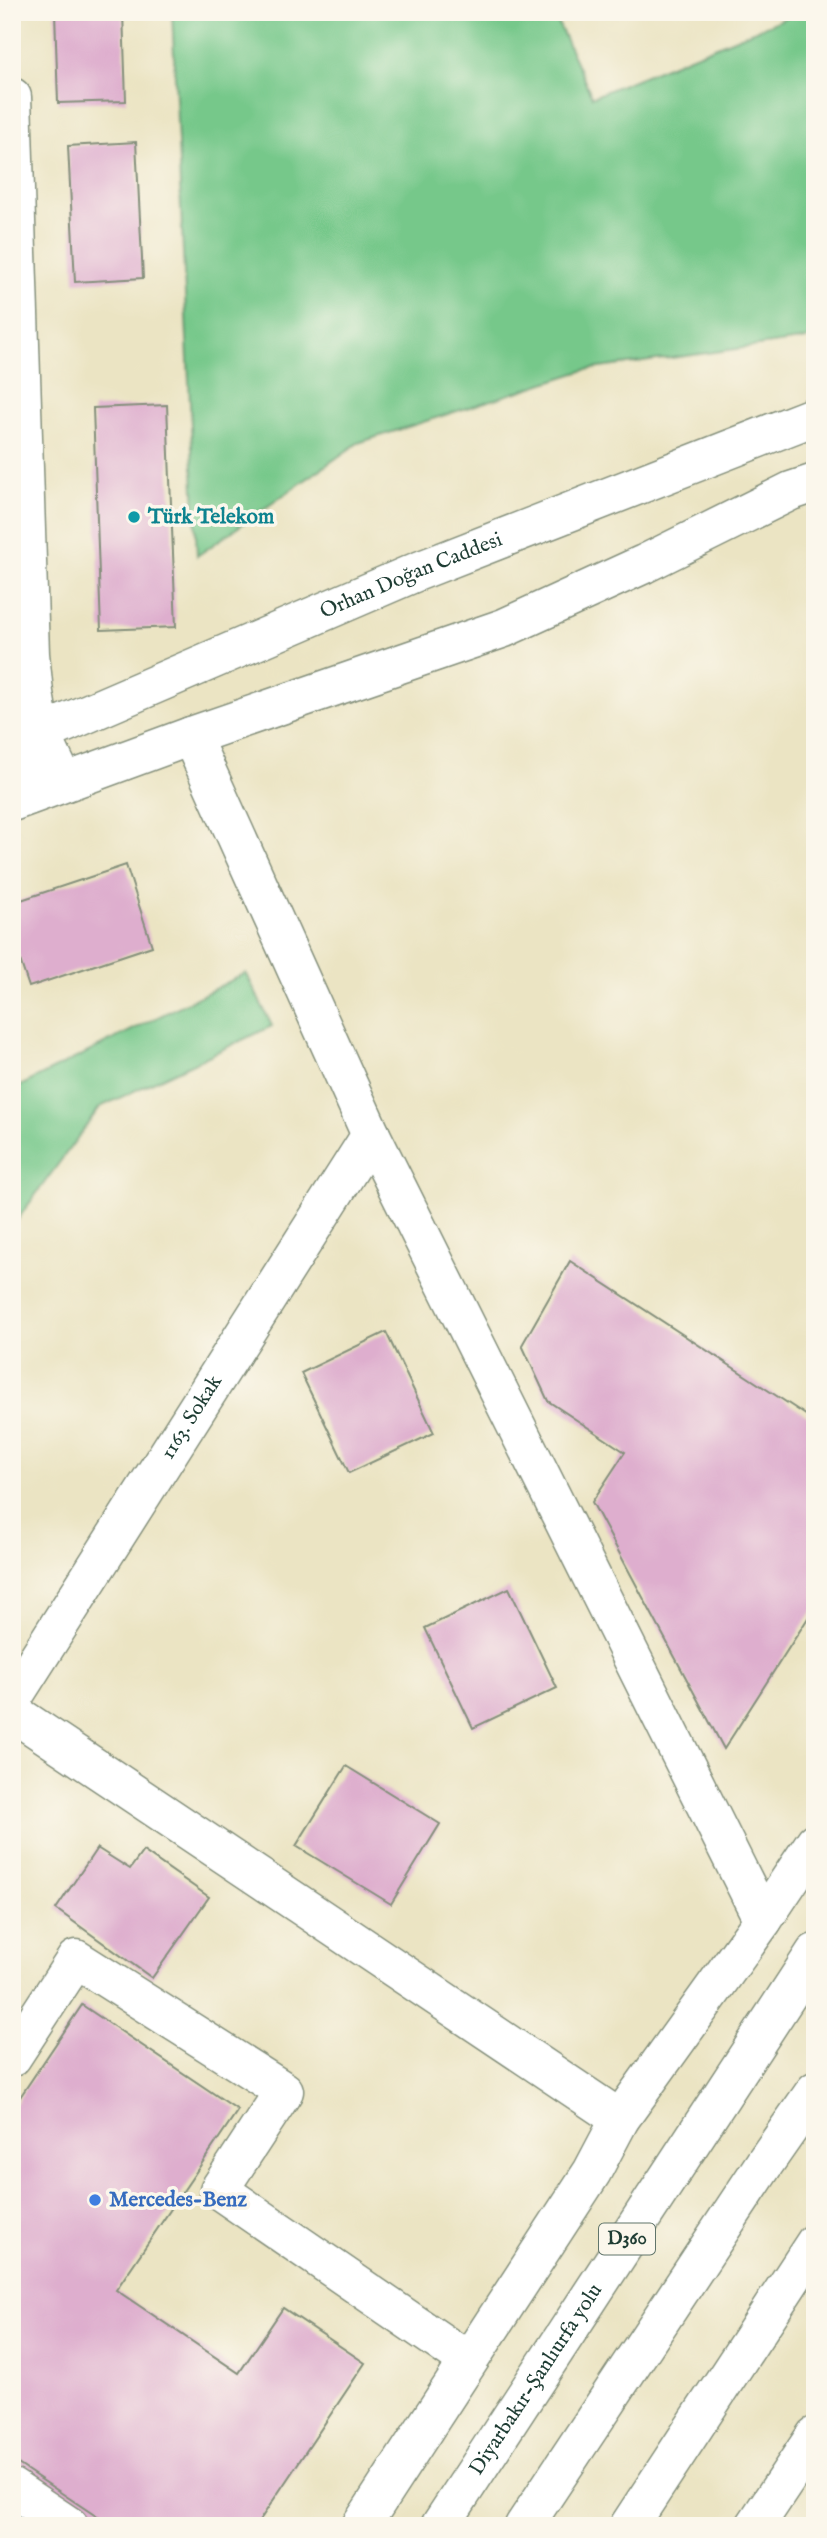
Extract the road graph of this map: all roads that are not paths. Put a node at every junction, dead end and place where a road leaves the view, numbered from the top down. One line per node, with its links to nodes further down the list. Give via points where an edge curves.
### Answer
1 (12, 97): 5 (main road, via 34,693)
2 (815, 416): 5 (main road, Orhan Doğan Caddesi, via 416,572)
3 (815, 483): 4 (main road, via 504,628)
4 (191, 736): 7 (main road); 8 (main road)
5 (27, 740): 7 (main road)
6 (12, 760): 7 (main road)
7 (37, 792)
8 (371, 1135): 9 (main road, 1163. Sokak); 12 (main road)
9 (12, 1699)
10 (12, 1712): 16 (main road)
11 (815, 1842): 12 (main road)
12 (763, 1920): 16 (main road)
13 (815, 1953): 23 (main road, Diyarbakır-Şanlıurfa yolu / D360)
14 (12, 2057): 18 (main road, via 76,1959 284,2091 219,2190)
15 (815, 2091): 24 (main road)
16 (620, 2119): 18 (main road, via 592,2172)
17 (815, 2244): 25 (main road)
18 (468, 2361): 22 (main road)
19 (815, 2436): 26 (main road)
20 (12, 2488): 21 (main road)
21 (69, 2526)
22 (361, 2526)
23 (440, 2526)
24 (524, 2526)
25 (629, 2526)
26 (755, 2526)

